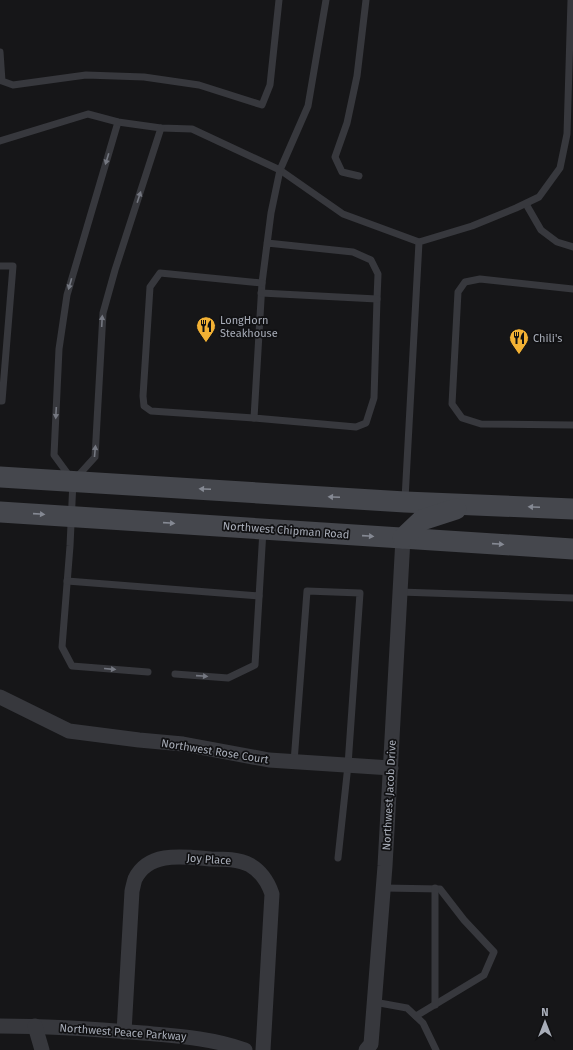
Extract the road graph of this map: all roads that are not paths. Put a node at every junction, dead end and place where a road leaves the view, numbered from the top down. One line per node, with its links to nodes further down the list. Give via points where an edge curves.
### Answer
1 (279, 0): 5 (lane, via 270,84 262,105 199,84 144,77 86,76 13,85 2,81)
2 (326, 0): 9 (lane, via 308,106)
3 (366, 0): 10 (lane, via 357,76 347,123 335,157 342,172)
4 (571, 0): 11 (lane, via 567,134 560,168 539,197)
5 (0, 52)
6 (118, 122): 7 (lane); 8 (lane, via 88,114); 24 (lane, one-way to 24, via 67,295 59,349 54,455)
7 (161, 128): 9 (lane, via 192,129); 24 (lane, one-way to 7, via 95,457 103,313)
8 (0, 141)
9 (280, 170): 12 (lane, via 343,214); 13 (lane)
10 (359, 176)
11 (526, 204): 12 (lane, via 472,226); 14 (lane, via 541,230 557,242)
12 (419, 242): 25 (lane)
13 (267, 243): 16 (lane); 19 (lane, via 353,252 372,260 378,274)
14 (573, 247)
15 (0, 266): 20 (lane, via 13,266 2,402)
16 (262, 283): 18 (lane); 21 (lane, via 160,273 150,287 143,396 144,406 150,410)
17 (573, 289): 22 (lane, via 480,279 465,282 458,292 452,404 462,418 481,424)
18 (261, 293): 19 (lane); 21 (lane)
19 (377, 299): 21 (lane, via 374,398 366,423 356,427)
20 (0, 401)
21 (254, 418)
22 (573, 424)
23 (0, 477): 24 (main road)
24 (73, 481): 25 (main road, one-way to 24); 29 (lane)
25 (405, 502): 26 (main road)
26 (470, 504): 27 (main road, one-way to 26); 31 (main road, via 422,520)
27 (573, 509)
28 (0, 512): 29 (main road, Northwest Chipman Road, one-way to 29)
29 (72, 516): 30 (main road, Northwest Chipman Road, one-way to 30); 33 (lane)
30 (263, 529): 31 (main road, Northwest Chipman Road, one-way to 31); 35 (lane)
31 (403, 538): 32 (main road, Northwest Chipman Road, one-way to 32); 34 (street, Northwest Jacob Drive)
32 (573, 549)
33 (67, 580): 35 (lane); 37 (lane, one-way to 37, via 62,647 72,666)
34 (400, 592): 36 (lane); 42 (street, Northwest Jacob Drive)
35 (259, 596): 38 (lane, one-way to 35, via 228,678 255,664)
36 (573, 598)
37 (148, 672)
38 (175, 674)
39 (0, 697): 40 (street, Northwest Rose Court, via 69,731 183,744 269,760)
40 (294, 762): 41 (street, Northwest Rose Court); 41 (lane, via 307,591 360,593)
41 (348, 765): 42 (street, Northwest Rose Court); 43 (lane)
42 (391, 768): 44 (street, Northwest Jacob Drive)
43 (338, 858)
44 (384, 888): 45 (lane); 46 (street, Northwest Jacob Drive)
45 (435, 888): 47 (lane); 47 (lane, via 440,889 494,952 484,974)
46 (374, 1002): 48 (lane, via 407,1008); 55 (street, Northwest Jacob Drive, via 371,1044)
47 (435, 1005): 48 (lane)
48 (416, 1016): 56 (lane)
49 (0, 1026): 50 (street, Northwest Peace Parkway)
50 (35, 1026): 51 (street, Northwest Peace Parkway); 52 (street)
51 (124, 1032): 53 (street, Northwest Peace Parkway, via 195,1038); 54 (street, Joy Place, via 132,891 135,879 150,863 162,858 174,856 236,860 260,872 272,894)
52 (42, 1050)
53 (245, 1050)
54 (263, 1050)
55 (366, 1050)
56 (436, 1050)

